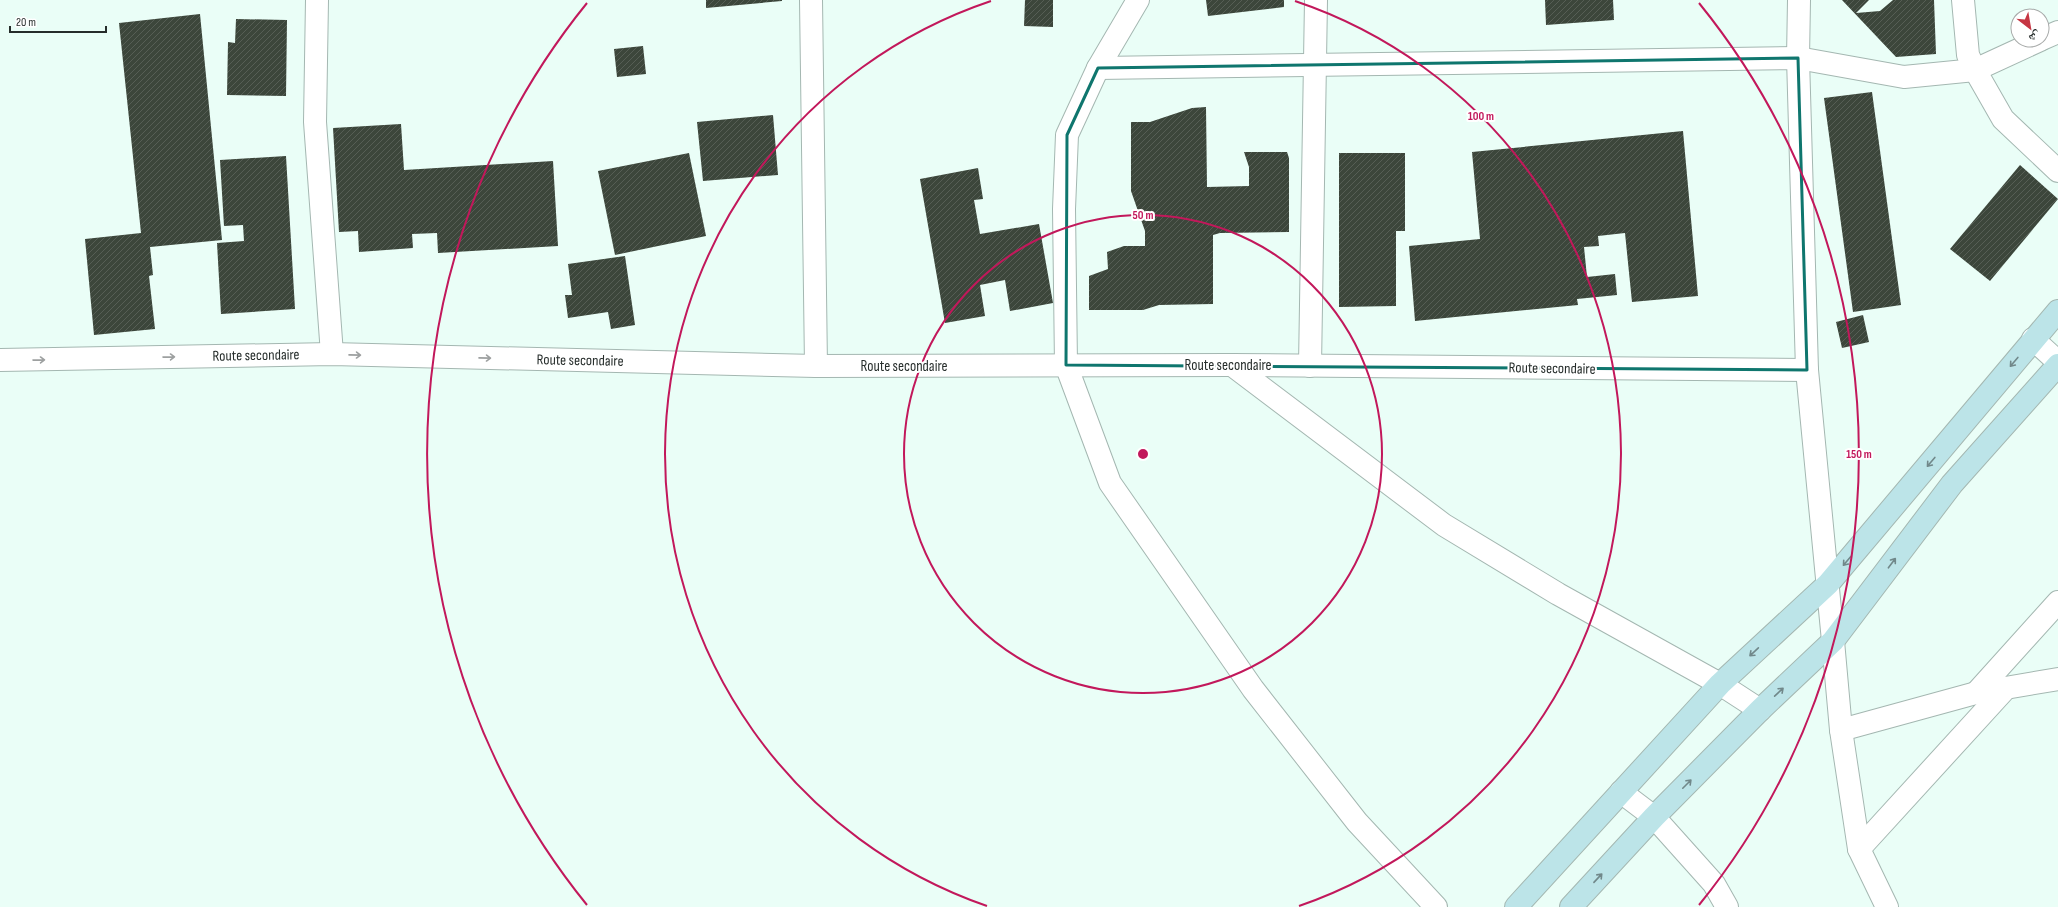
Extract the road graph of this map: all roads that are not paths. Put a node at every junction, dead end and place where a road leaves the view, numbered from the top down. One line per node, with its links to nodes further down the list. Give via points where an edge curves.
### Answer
1 (317, 0): 15 (street, via 315,122)
2 (812, 0): 21 (street)
3 (1138, 0): 10 (street)
4 (1316, 0): 9 (street)
5 (1799, 0): 8 (street)
6 (1963, 0): 11 (street, via 1968,55)
7 (2022, 48): 11 (street)
8 (1798, 58): 9 (street); 11 (street, via 1904,77); 23 (street)
9 (1316, 65): 10 (street); 22 (street)
10 (1098, 68): 18 (street, via 1067,135 1064,209)
11 (1975, 70): 12 (street, via 2003,119)
12 (2058, 171)
13 (2058, 311): 14 (street)
14 (2033, 339): 17 (street); 24 (street, one-way to 24)
15 (332, 354): 16 (street, Route secondaire, one-way to 15); 21 (street, Route secondaire, one-way to 21)
16 (0, 360)
17 (2058, 362)
18 (1066, 365): 19 (street, Route secondaire); 21 (street, Route secondaire); 36 (street, via 1110,483 1253,689 1357,822)
19 (1232, 365): 22 (street, Route secondaire); 28 (street, via 1444,525 1558,594)
20 (2058, 365): 26 (street, one-way to 20, via 1952,484)
21 (816, 366)
22 (1310, 366): 23 (street, Route secondaire)
23 (1807, 370): 24 (street)
24 (1828, 584): 26 (street); 28 (street, one-way to 28)
25 (2058, 602): 30 (street)
26 (1833, 642): 31 (street, one-way to 26); 32 (street)
27 (2058, 679): 29 (street)
28 (1720, 684): 31 (street); 33 (street)
29 (2006, 688): 30 (street); 35 (street)
30 (1976, 693): 32 (street)
31 (1760, 710): 34 (street, one-way to 31)
32 (1841, 730): 35 (street)
33 (1621, 792): 34 (street); 37 (street)
34 (1654, 816): 38 (street, one-way to 34); 39 (street, via 1714,884)
35 (1859, 848): 40 (street)
36 (1436, 907)
37 (1516, 907)
38 (1571, 907)
39 (1727, 907)
40 (1887, 907)

